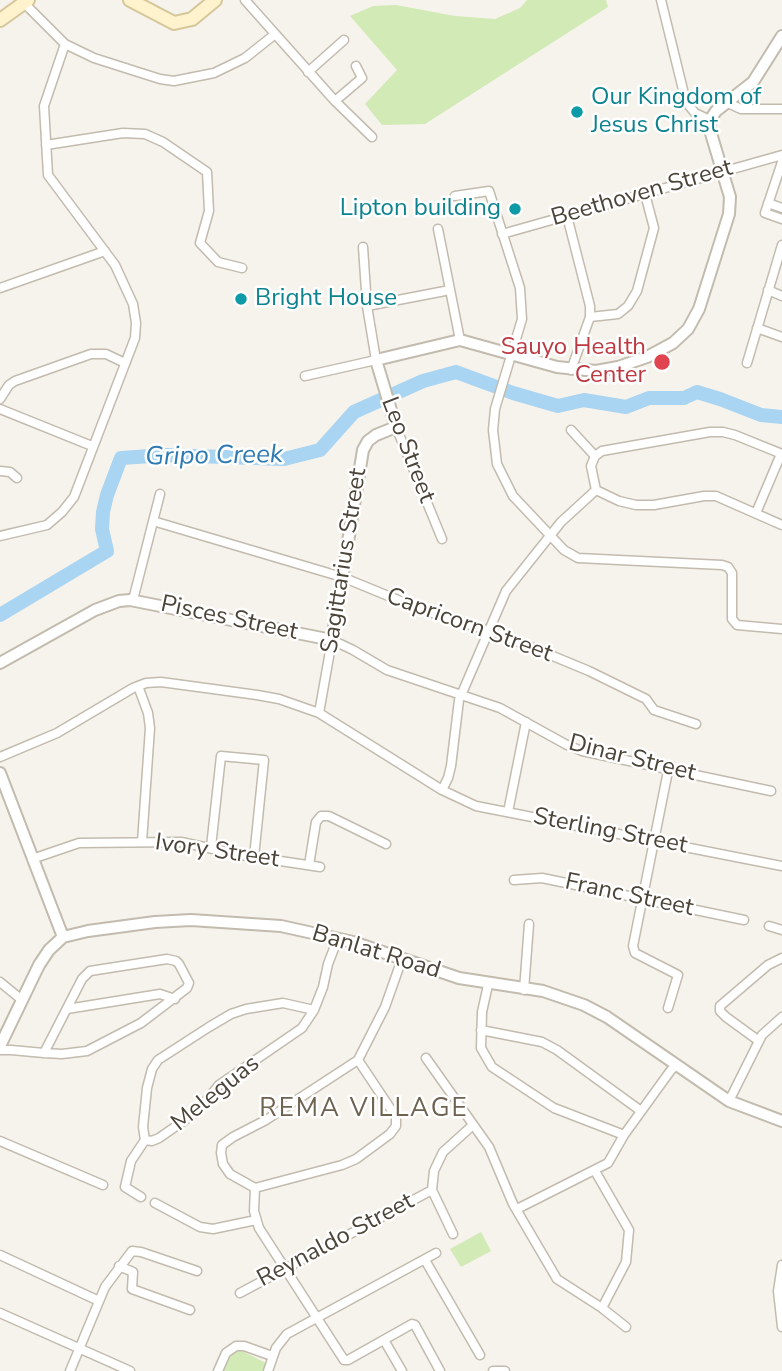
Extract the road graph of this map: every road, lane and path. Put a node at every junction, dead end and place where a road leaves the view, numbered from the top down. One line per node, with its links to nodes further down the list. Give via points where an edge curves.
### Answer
1 (215, 0): 5 (main road, via 192,19 174,23)
2 (245, 0): 7 (street)
3 (661, 0): 16 (street, via 686,102)
4 (26, 1): 6 (main road); 10 (street)
5 (134, 1)
6 (0, 20)
7 (274, 35): 10 (street, via 229,68 174,81 94,58); 12 (street)
8 (782, 36): 14 (street, via 753,82)
9 (344, 40): 12 (street)
10 (65, 44): 18 (street, via 44,106)
11 (356, 65): 13 (street, via 362,78)
12 (308, 72): 13 (street)
13 (335, 101): 17 (street)
14 (728, 103): 15 (street, via 741,109); 16 (street)
15 (782, 109)
16 (710, 120): 21 (street)
17 (372, 137)
18 (46, 145): 33 (street, via 48,175); 35 (street, via 123,133 145,134 163,142 207,172 209,211 200,243 218,262)
19 (782, 155): 21 (street, Beethoven Street)
20 (782, 163): 22 (street)
21 (723, 172): 23 (street, Beethoven Street); 49 (street, via 729,214 699,309 688,329 647,357 607,370)
22 (780, 174): 25 (street)
23 (645, 194): 27 (street, Beethoven Street); 41 (street, via 654,228 637,291 618,314)
24 (455, 196): 30 (street, via 489,191)
25 (768, 203): 26 (street); 28 (street, via 765,213)
26 (782, 208)
27 (567, 216): 30 (street, Beethoven Street); 41 (street)
28 (782, 219)
29 (438, 229): 37 (street)
30 (502, 234): 45 (street, via 523,304)
31 (782, 245): 34 (street)
32 (363, 247): 40 (street)
33 (105, 251): 36 (street); 47 (street, via 133,304 135,338)
34 (780, 256): 38 (street)
35 (242, 268)
36 (0, 288)
37 (450, 290): 40 (street); 44 (street)
38 (768, 290): 39 (street); 42 (street)
39 (782, 296)
40 (367, 306): 46 (street)
41 (590, 317): 49 (street)
42 (757, 328): 43 (street); 48 (street)
43 (782, 337)
44 (460, 341): 45 (street); 46 (street)
45 (511, 355): 49 (street); 65 (street, via 495,410 497,464 513,496)
46 (376, 360): 50 (street); 53 (street, Leo Street)
47 (125, 363): 51 (street, via 91,354 15,381); 55 (street)
48 (747, 363)
49 (571, 370)
50 (305, 376)
51 (0, 399)
52 (0, 409): 55 (street)
53 (396, 427): 67 (street, Leo Street); 68 (street, Sagittarius Street, via 376,435 363,450)
54 (571, 430): 57 (street)
55 (92, 446): 66 (street, via 74,497 62,512 47,525)
56 (781, 454): 57 (street, via 723,432 710,432); 62 (street)
57 (594, 456): 60 (street)
58 (0, 471): 59 (street)
59 (17, 478)
60 (596, 490): 62 (street, via 636,505 710,495); 65 (street)
61 (160, 494): 63 (street)
62 (755, 513): 64 (street)
63 (153, 521): 68 (street, Capricorn Street); 69 (street)
64 (782, 525)
65 (549, 535): 70 (street, via 578,558 722,565 732,573 737,625); 71 (street, via 506,591)
66 (0, 536)
67 (442, 540)
68 (342, 577): 71 (street, Capricorn Street, via 420,610); 72 (street, Sagittarius Street)
69 (133, 600): 72 (street, Pisces Street); 73 (street, Pisces Street, via 95,610)
70 (782, 629)
71 (489, 630): 75 (street); 78 (street, Capricorn Street, via 589,671 646,699 654,710)
72 (332, 640): 75 (street, Pisces Street, via 387,670); 76 (street, Sagittarius Street)
73 (0, 663)
74 (138, 686): 76 (street, Sterling Street, via 161,682 257,695); 79 (street, via 57,733); 86 (street, via 150,728)
75 (461, 694): 77 (street, Dinar Street); 82 (street, via 451,765)
76 (319, 713): 82 (street, Sterling Street)
77 (526, 722): 80 (street, Dinar Street, via 582,751); 84 (street)
78 (696, 724)
79 (0, 757)
80 (668, 771): 83 (street, Dinar Street); 85 (street)
81 (0, 773): 90 (street)
82 (442, 790): 84 (street, Sterling Street, via 476,806)
83 (771, 791)
84 (508, 812): 85 (street, Sterling Street)
85 (654, 841): 92 (street, Sterling Street); 95 (street)
86 (142, 842): 88 (street, Ivory Street); 90 (street, Ivory Street, via 79,843)
87 (387, 844): 91 (street, via 321,816)
88 (211, 848): 89 (street, Ivory Street); 89 (street, via 221,756 264,760)
89 (254, 857): 91 (street, Ivory Street)
90 (32, 859): 100 (street)
91 (309, 864): 93 (street, Ivory Street)
92 (782, 866)
93 (320, 867)
94 (514, 880): 95 (street, Franc Street, via 542,878)
95 (642, 899): 96 (street, Franc Street); 109 (street, via 633,950 678,975)
96 (744, 920)
97 (528, 924): 106 (street)
98 (769, 926): 99 (street)
99 (782, 930)
100 (63, 937): 101 (street, Banlat Road, via 191,920 281,926); 108 (street, via 44,956)
101 (338, 938): 103 (street, Banlat Road); 111 (street)
102 (782, 958): 114 (street, via 720,1006 726,1017)
103 (402, 959): 105 (street, Banlat Road); 118 (street, via 385,1007)
104 (0, 982): 108 (street)
105 (488, 985): 106 (street, Banlat Road); 113 (street)
106 (523, 990): 119 (street, Banlat Road, via 584,1004)
107 (175, 999): 110 (street, via 160,994); 110 (street, via 189,982 172,959 95,970 85,975); 116 (street, via 87,1051)
108 (22, 1000): 115 (street)
109 (668, 1008)
110 (67, 1009): 116 (street)
111 (314, 1010): 125 (street, Meleguas, via 302,1028 219,1085 198,1111 159,1138); 125 (street, via 283,1003 246,1009 158,1060 147,1088)
112 (782, 1017): 114 (street)
113 (481, 1030): 121 (street, via 542,1042); 124 (street, via 481,1048 503,1076 554,1108)
114 (759, 1041): 120 (street)
115 (0, 1048): 116 (street)
116 (44, 1053)
117 (426, 1058): 123 (street)
118 (358, 1060): 129 (street, via 222,1145 223,1164 230,1174); 129 (street, via 396,1117 390,1134 342,1165)
119 (676, 1066): 120 (street, Banlat Road); 121 (street)
120 (729, 1101): 122 (street, Banlat Road)
121 (641, 1111): 124 (street)
122 (782, 1121)
123 (473, 1125): 130 (street, via 443,1152); 133 (street, via 489,1147)
124 (624, 1135): 127 (street, via 609,1162)
125 (145, 1140): 131 (street, via 131,1161 125,1187)
126 (0, 1141): 128 (street)
127 (596, 1171): 133 (street); 145 (street, via 629,1230 626,1262)
128 (103, 1185)
129 (255, 1188): 134 (street)
130 (432, 1190): 135 (street); 141 (street, Reynaldo Street)
131 (141, 1197)
132 (155, 1203): 134 (street, via 200,1227 213,1229)
133 (517, 1209): 145 (street, via 557,1279)
134 (256, 1220): 141 (street)
135 (453, 1234)
136 (436, 1253): 138 (street)
137 (0, 1255): 144 (street)
138 (425, 1260): 148 (street); 153 (street)
139 (782, 1265): 150 (street, via 778,1290)
140 (119, 1266): 142 (street, via 136,1250); 144 (street); 146 (street, via 133,1272 132,1289)
141 (284, 1268): 143 (street, Reynaldo Street); 148 (street)
142 (197, 1271)
143 (240, 1293)
144 (99, 1301): 152 (street)
145 (602, 1308): 149 (street)
146 (190, 1310)
147 (0, 1313): 152 (street)
148 (317, 1319): 151 (street, via 344,1360); 154 (street, via 287,1334)
149 (626, 1327)
150 (782, 1327)
151 (384, 1340): 159 (street); 160 (street, via 415,1325)
152 (80, 1349): 155 (street); 156 (street)
153 (480, 1355)
154 (272, 1356): 157 (street, via 236,1346 226,1353); 158 (street)
155 (69, 1371)
156 (130, 1371)
157 (218, 1371)
158 (268, 1371)
159 (402, 1371)
160 (440, 1371)
161 (493, 1371): 162 (street)
162 (505, 1371)

